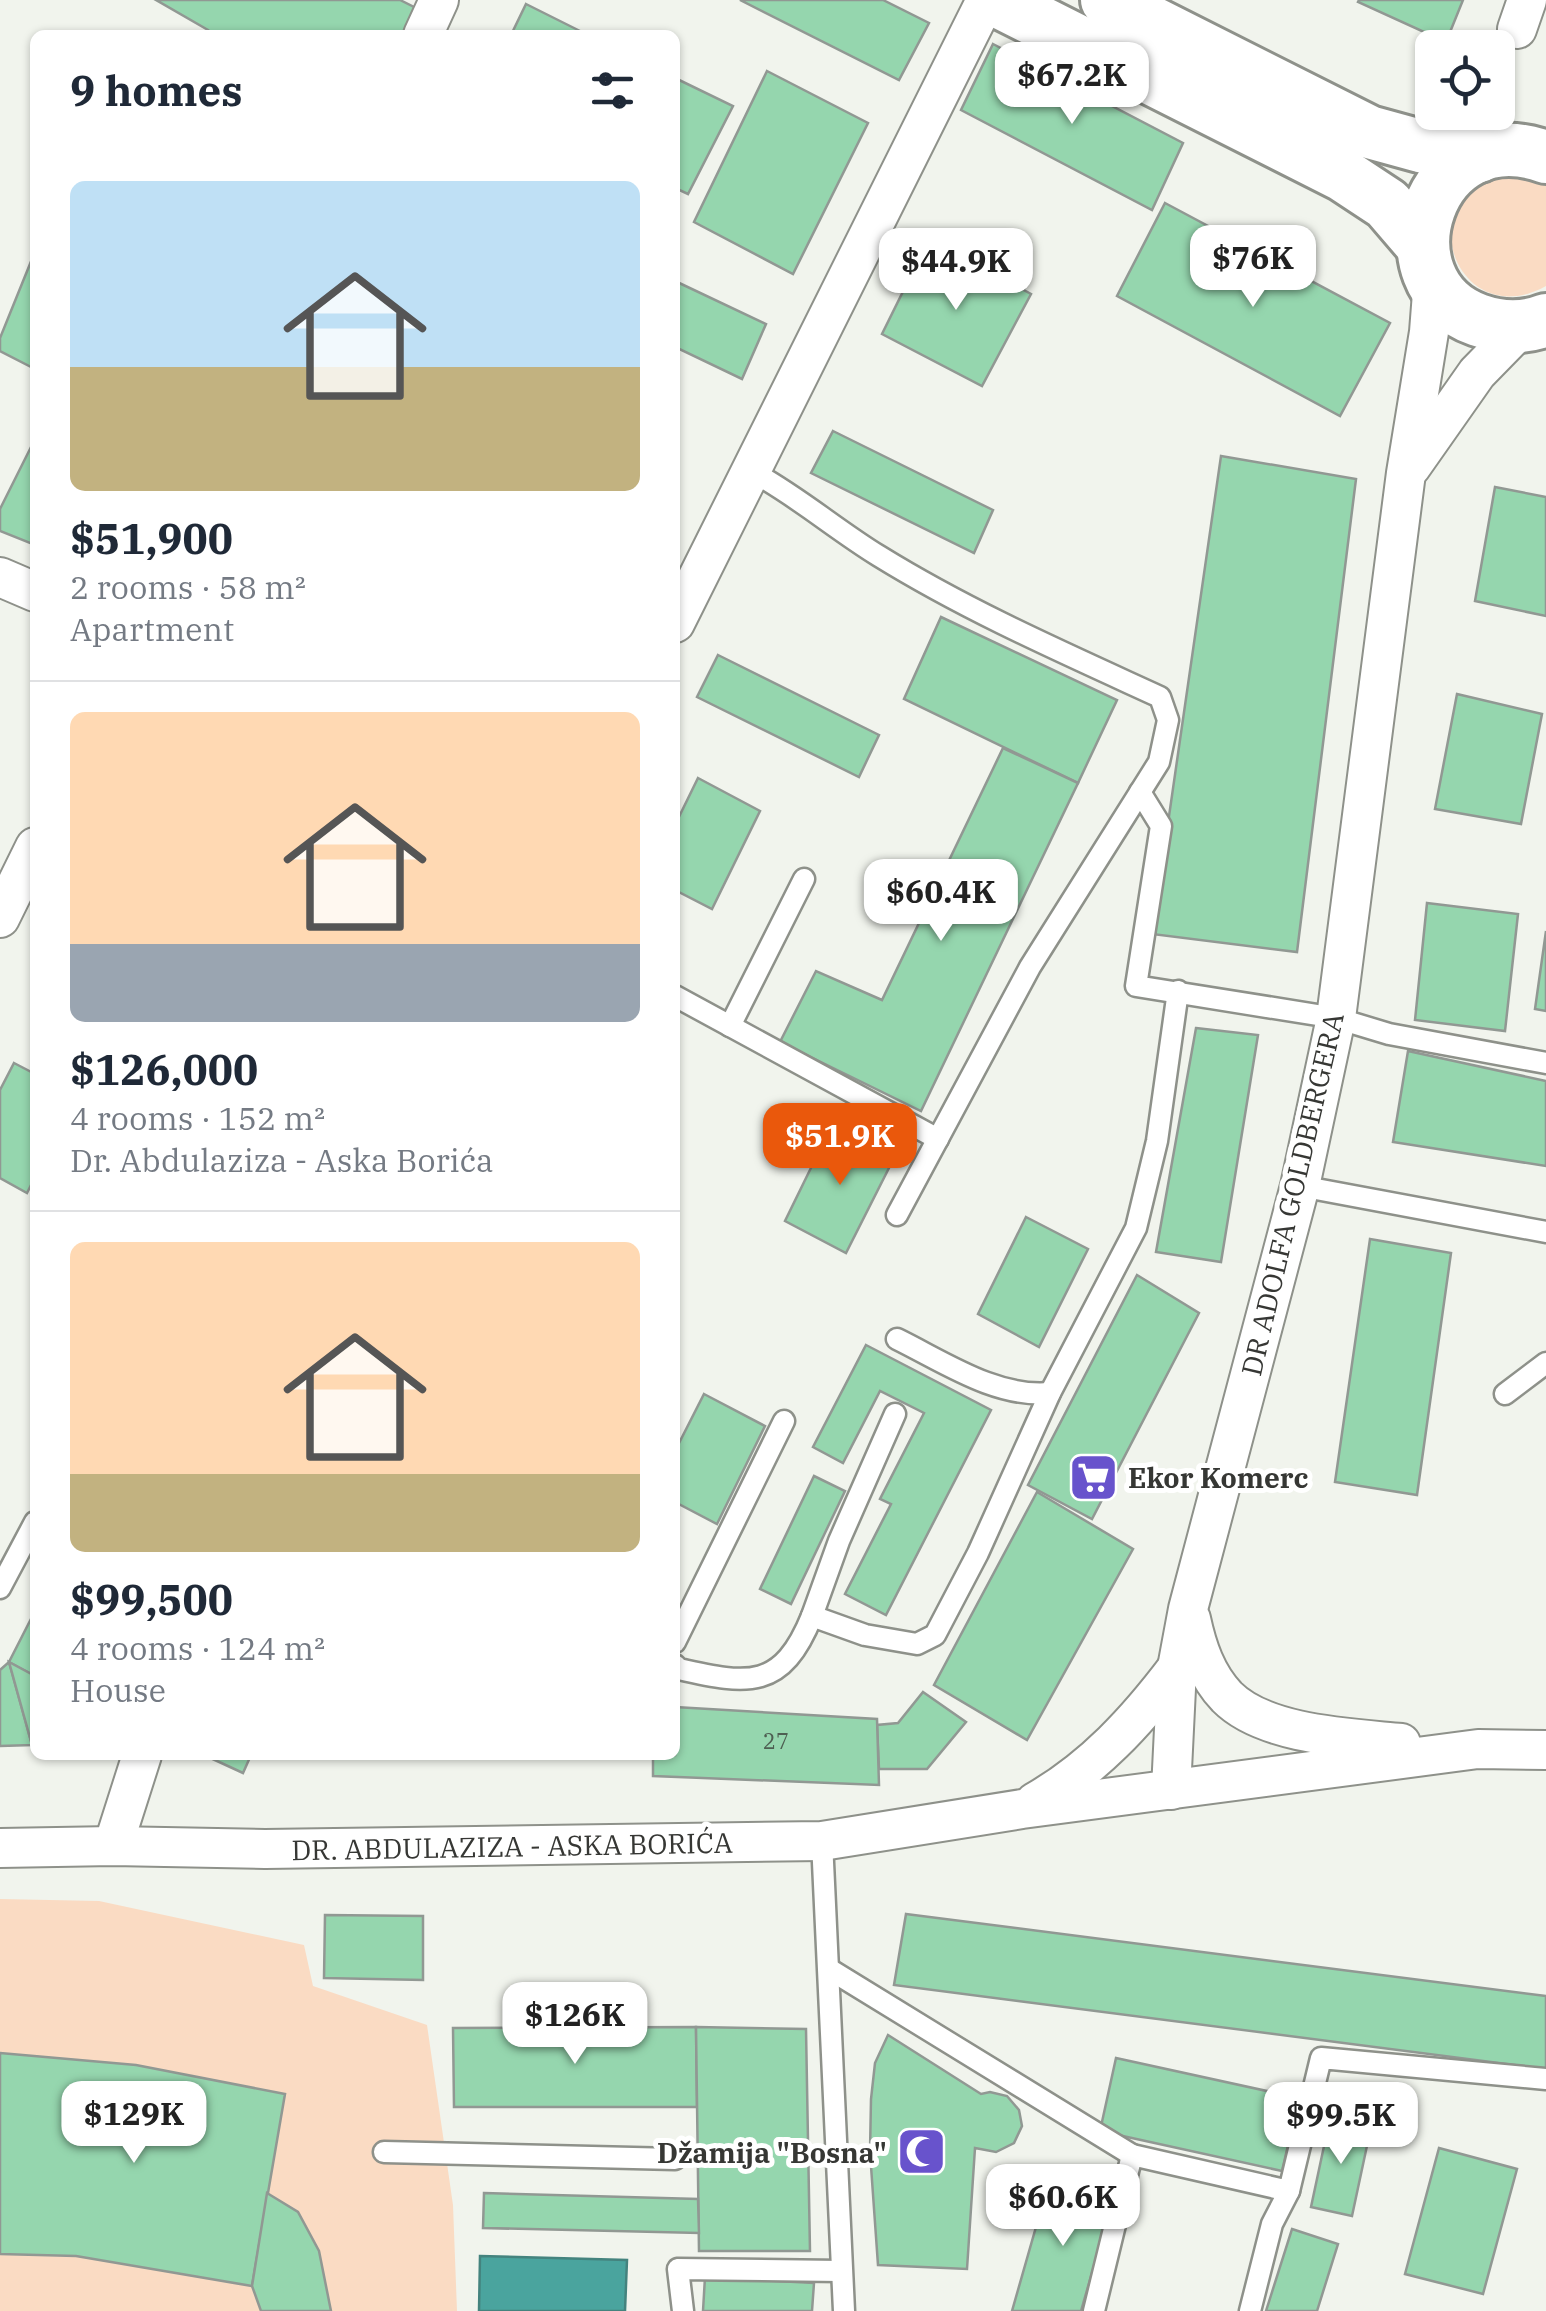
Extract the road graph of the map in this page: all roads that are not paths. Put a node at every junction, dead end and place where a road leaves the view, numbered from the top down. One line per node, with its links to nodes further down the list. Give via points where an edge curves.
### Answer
1 (439, 0): 5 (street)
2 (986, 0): 10 (street)
3 (996, 0): 8 (main road, via 1343,175 1387,204)
4 (1107, 0): 6 (main road, via 1369,132)
5 (425, 30)
6 (1479, 156): 7 (main road, via 1504,150); 8 (main road, via 1459,166 1431,201 1424,223)
7 (1546, 157)
8 (1428, 263): 9 (main road, via 1449,301 1470,317 1496,326); 11 (street, DR ADOLFA GOLDBERGERA, via 1429,332)
9 (1534, 324): 11 (street, DR ADOLFA GOLDBERGERA, via 1477,372)
10 (751, 471): 14 (street); 15 (lane, via 948,596 1160,697 1168,720 1159,762)
11 (1406, 473): 21 (street, DR ADOLFA GOLDBERGERA)
12 (0, 577): 13 (street)
13 (30, 590)
14 (680, 613)
15 (1140, 792): 19 (lane, via 1161,826 1136,986); 24 (lane, via 1030,966)
16 (30, 857): 18 (street)
17 (804, 879): 22 (lane)
18 (0, 918)
19 (1178, 991): 21 (lane); 30 (lane, via 1157,1141 1136,1228)
20 (680, 999): 22 (lane)
21 (1336, 1018): 23 (lane); 25 (street, DR ADOLFA GOLDBERGERA)
22 (730, 1026): 24 (lane)
23 (1546, 1063)
24 (938, 1138): 26 (lane)
25 (1300, 1186): 27 (lane); 36 (street, DR ADOLFA GOLDBERGERA)
26 (897, 1215)
27 (1546, 1232)
28 (897, 1339): 30 (lane, via 994,1386)
29 (1546, 1362): 31 (lane)
30 (1050, 1394): 37 (lane, via 934,1634 917,1644)
31 (1505, 1394)
32 (895, 1414): 37 (lane)
33 (784, 1421): 38 (lane)
34 (30, 1531): 35 (lane)
35 (0, 1588)
36 (1188, 1609): 39 (street, DR ADOLFA GOLDBERGERA); 41 (street, via 1211,1675 1251,1713 1343,1737)
37 (812, 1616): 40 (lane, via 782,1666 756,1679)
38 (680, 1632)
39 (1178, 1668): 44 (street, DR ADOLFA GOLDBERGERA); 45 (street, via 1104,1752)
40 (680, 1670)
41 (1478, 1749): 42 (street); 44 (street)
42 (1546, 1750)
43 (140, 1760): 47 (street)
44 (1171, 1790): 45 (street, DR. ABDULAZIZA - ASKA BORIĆA)
45 (1022, 1810): 46 (street, DR. ABDULAZIZA - ASKA BORIĆA)
46 (822, 1841): 47 (street, DR. ABDULAZIZA - ASKA BORIĆA); 49 (lane)
47 (113, 1846): 48 (street, DR. ABDULAZIZA - ASKA BORIĆA)
48 (0, 1848)
49 (830, 1969): 52 (lane); 55 (lane)
50 (1546, 2079): 54 (lane, via 1322,2058)
51 (384, 2152): 53 (lane)
52 (1132, 2155): 54 (lane); 58 (lane)
53 (675, 2159)
54 (1289, 2192): 59 (lane, via 1272,2224)
55 (841, 2271): 56 (lane, via 678,2269); 57 (lane)
56 (683, 2311)
57 (844, 2311)
58 (1094, 2311)
59 (1250, 2311)

